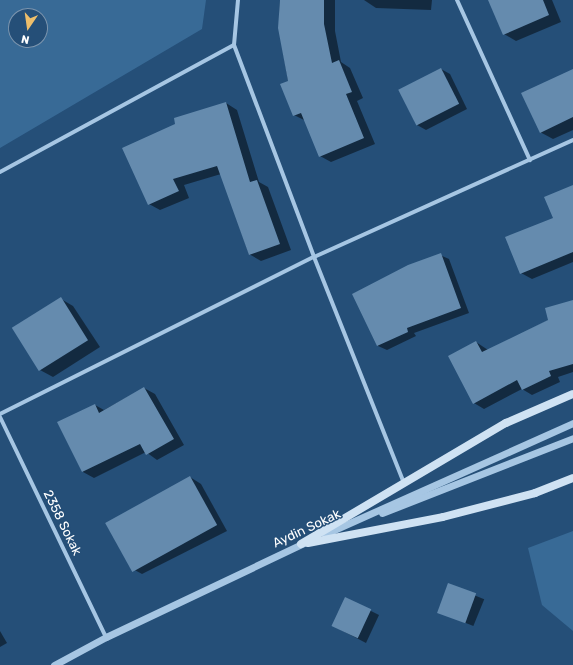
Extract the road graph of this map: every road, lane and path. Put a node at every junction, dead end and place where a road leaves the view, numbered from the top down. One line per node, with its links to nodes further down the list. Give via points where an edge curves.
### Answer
1 (238, 0): 3 (street)
2 (457, 0): 5 (street)
3 (234, 45): 6 (street); 7 (street)
4 (573, 140): 5 (street)
5 (530, 160): 7 (street)
6 (0, 172)
7 (314, 257): 9 (street); 14 (street)
8 (573, 394): 14 (main road, via 506,423)
9 (0, 414)
10 (0, 417): 16 (street, 2358 Sokak)
11 (573, 423): 15 (street, Aydin Sokak)
12 (573, 438): 15 (street)
13 (573, 478): 15 (main road, via 535,493 443,517)
14 (404, 483): 15 (main road)
15 (301, 544): 16 (street, Aydin Sokak)
16 (106, 637): 17 (street, Aydin Sokak)
17 (54, 665)

